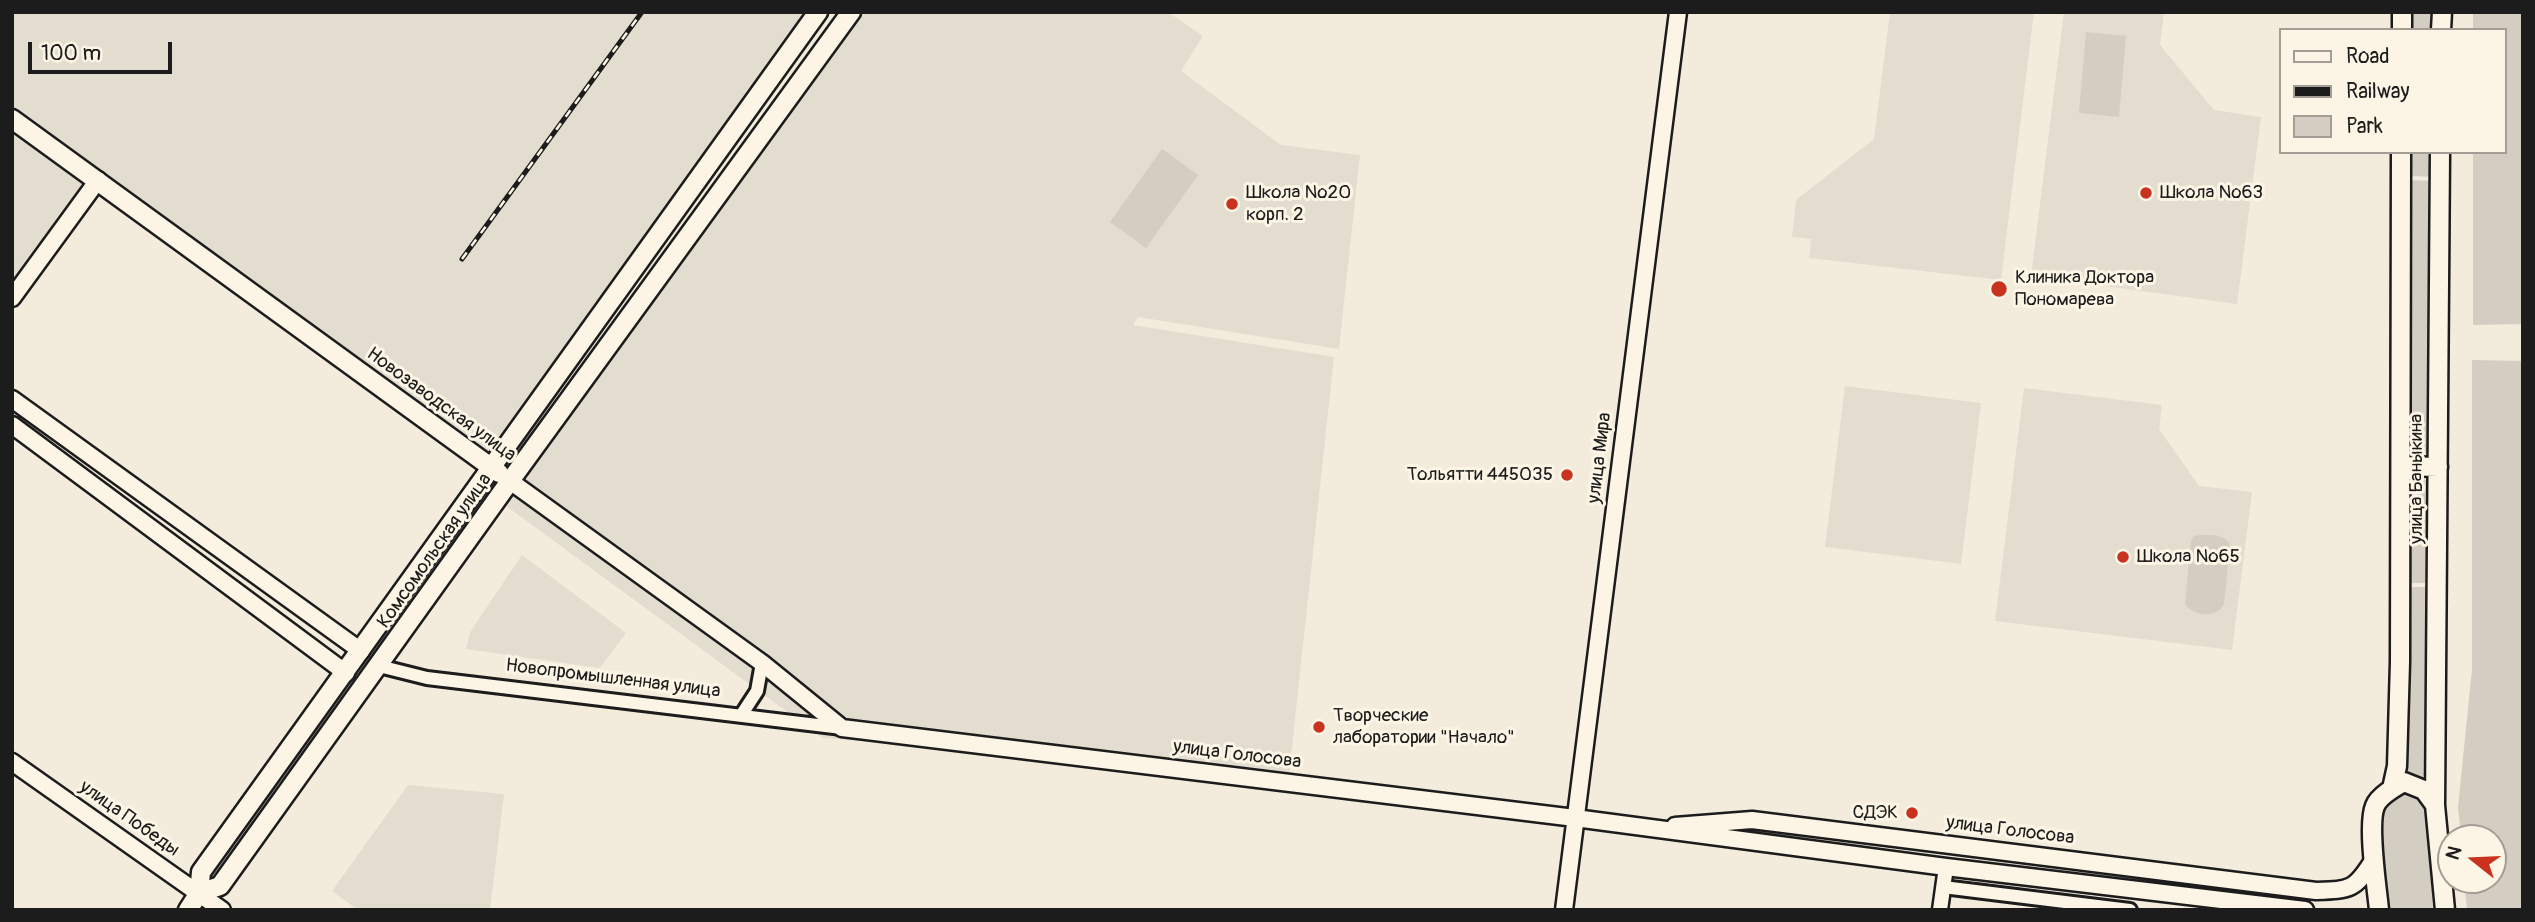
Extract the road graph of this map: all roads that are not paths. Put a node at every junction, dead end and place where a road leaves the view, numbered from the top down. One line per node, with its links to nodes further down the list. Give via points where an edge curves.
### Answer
1 (818, 12): 4 (main road, Комсомольская улица)
2 (851, 12): 5 (main road, Комсомольская улица)
3 (1678, 12): 30 (main road, улица Мира)
4 (793, 48): 5 (main road); 10 (main road, Комсомольская улица)
5 (814, 63): 11 (main road, Комсомольская улица)
6 (12, 119): 9 (main road, Новозаводская улица)
7 (2401, 154): 15 (main road, улица Баныкина)
8 (2440, 154): 17 (main road, улица Баныкина)
9 (97, 180): 12 (main road); 16 (main road, Новозаводская улица)
10 (678, 208): 11 (main road); 16 (main road, Комсомольская улица)
11 (698, 222): 18 (main road, Комсомольская улица)
12 (12, 299)
13 (12, 399): 21 (main road)
14 (12, 425): 24 (main road)
15 (2401, 466): 17 (main road); 28 (main road, улица Баныкина, via 2400,662 2397,766)
16 (491, 467): 18 (main road, Новозаводская улица); 19 (main road, Комсомольская улица)
17 (2438, 467): 29 (main road, улица Баныкина)
18 (510, 481): 20 (main road, Комсомольская улица); 22 (main road, Новозаводская улица)
19 (409, 584): 20 (main road); 21 (main road, Комсомольская улица)
20 (428, 597): 23 (main road, Комсомольская улица)
21 (360, 651): 24 (main road, Комсомольская улица)
22 (762, 663): 25 (street, via 757,691); 26 (main road, Новозаводская улица)
23 (379, 666): 25 (street, Новопромышленная улица, via 427,678); 39 (main road, Комсомольская улица, via 220,886)
24 (346, 673): 39 (main road, Комсомольская улица, via 201,872)
25 (742, 714): 26 (street, Новопромышленная улица)
26 (842, 728): 30 (main road, улица Голосова)
27 (12, 762): 39 (main road, улица Победы)
28 (2392, 789): 29 (main road, via 2404,782 2413,784); 35 (main road, via 2375,806)
29 (2435, 805): 47 (main road, улица Баныкина)
30 (1575, 818): 32 (main road, улица Голосова); 42 (main road, улица Мира)
31 (1752, 820): 32 (main road, улица Голосова); 33 (main road, via 1746,827); 34 (main road, улица Голосова)
32 (1625, 825): 33 (main road, улица Голосова)
33 (1749, 842): 36 (main road, улица Голосова)
34 (2054, 858): 35 (main road, улица Голосова, via 2316,891 2344,890 2361,881); 37 (main road, via 2059,871)
35 (2374, 859): 46 (main road)
36 (1946, 867): 37 (main road, улица Голосова); 38 (street)
37 (2050, 880): 45 (main road, улица Голосова)
38 (1943, 887): 43 (street); 44 (street)
39 (200, 893): 40 (main road, Комсомольская улица); 41 (main road, улица Победы)
40 (188, 910)
41 (222, 910)
42 (1564, 910)
43 (1940, 910)
44 (2130, 910)
45 (2305, 910)
46 (2379, 910)
47 (2445, 910)

